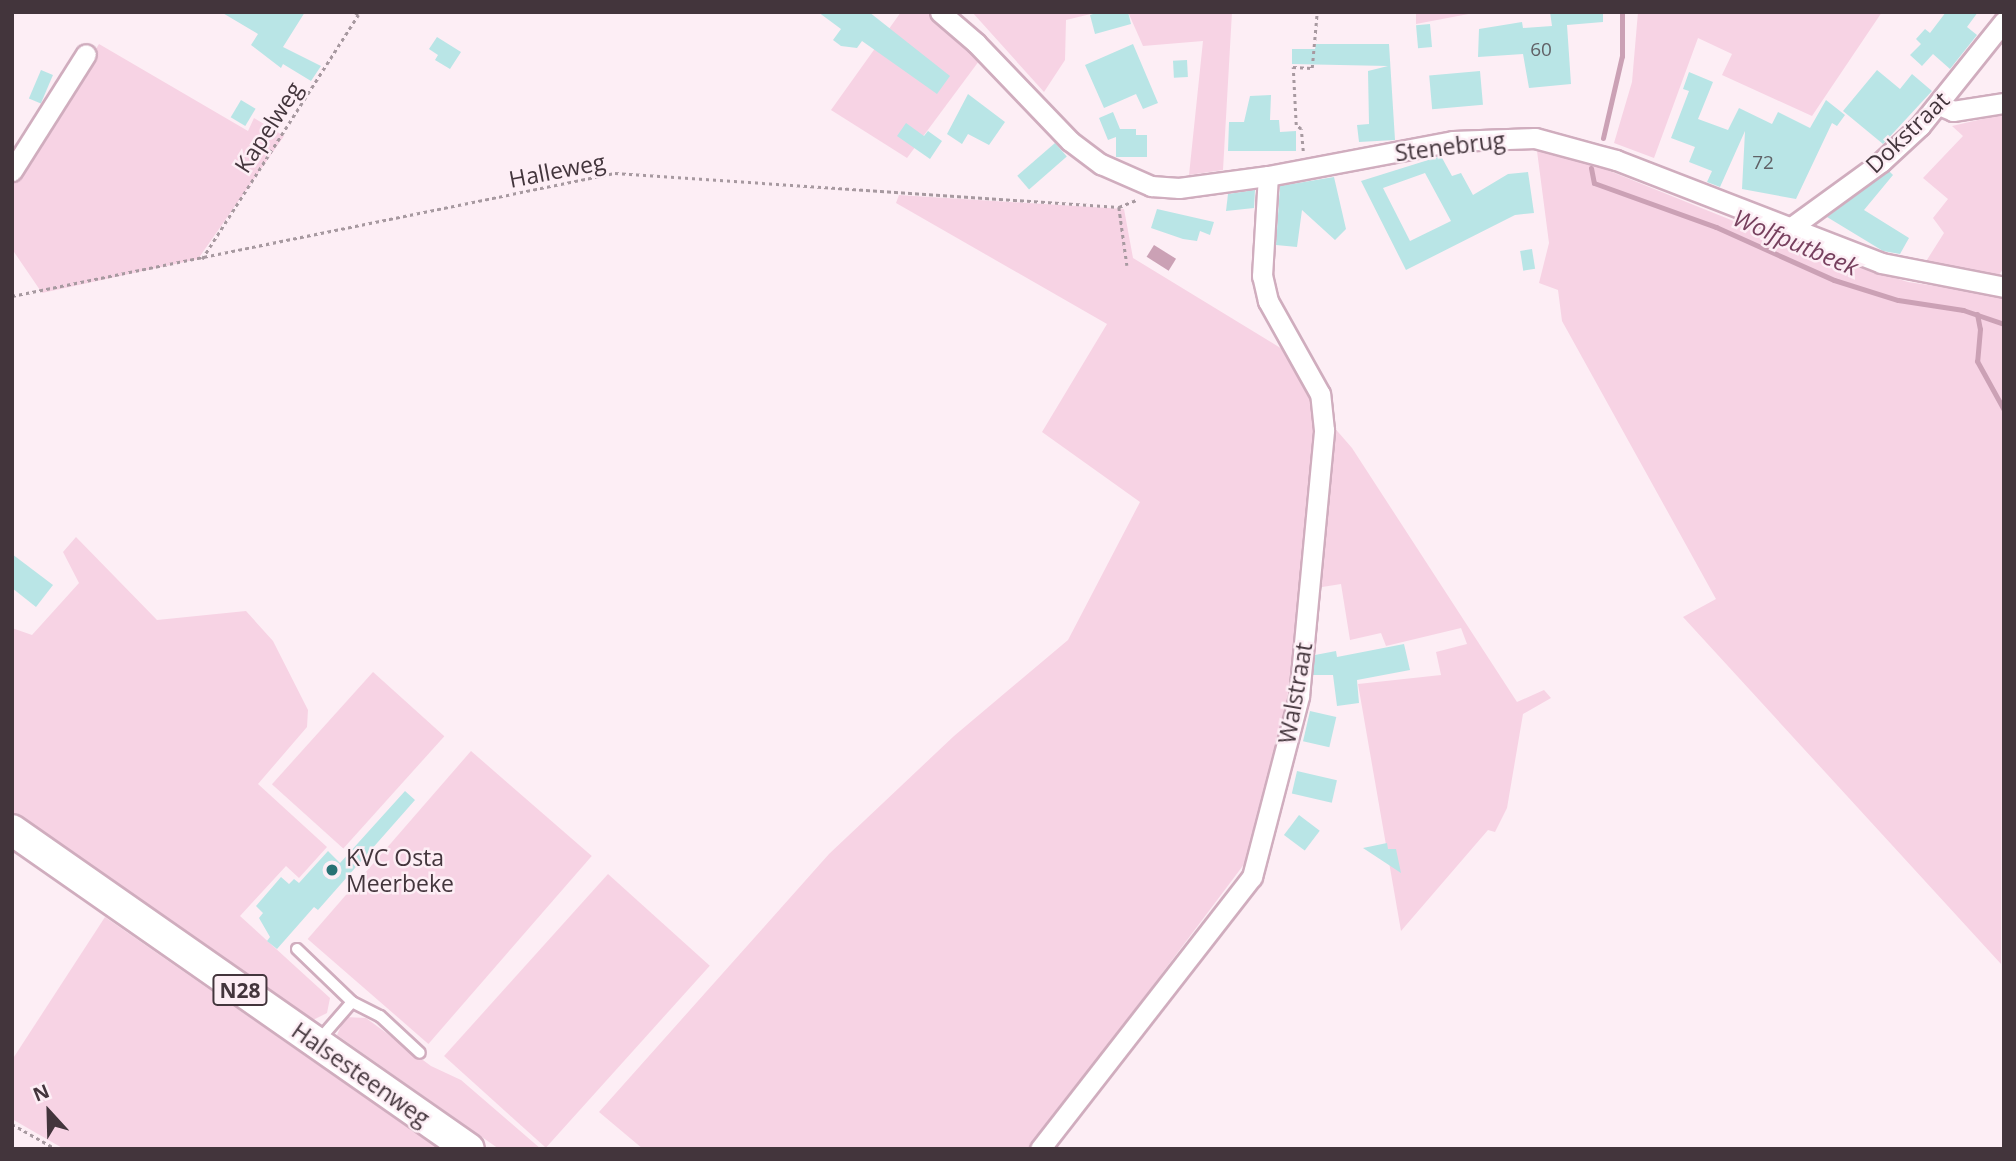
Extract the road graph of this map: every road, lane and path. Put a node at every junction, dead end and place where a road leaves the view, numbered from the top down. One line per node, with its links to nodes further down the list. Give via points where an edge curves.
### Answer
1 (354, 12): 14 (path, Kapelweg, via 358,15)
2 (940, 12): 11 (street, Stenebrug, via 1070,141 1101,164)
3 (1317, 12): 8 (path, via 1312,68 1293,67 1296,125 1301,129)
4 (2004, 21): 7 (street, Dokstraat)
5 (86, 54): 9 (street)
6 (2004, 103): 7 (street, via 1953,111)
7 (1939, 105): 13 (street, Dokstraat, via 1881,162)
8 (1305, 169): 10 (street, Stenebrug); 13 (street, Stenebrug, via 1453,141 1535,138 1604,156)
9 (12, 171)
10 (1268, 176): 11 (street, Stenebrug, via 1179,188); 26 (street, Walstraat, via 1262,276 1268,301 1320,394 1324,430 1299,696 1252,877)
11 (1151, 186): 12 (path, via 1140,199)
12 (1119, 207): 14 (path, Halleweg, via 615,173); 15 (path)
13 (1793, 226): 16 (street, Stenebrug, via 1881,263)
14 (201, 260): 17 (path, Halleweg)
15 (1127, 265)
16 (2004, 287)
17 (12, 296)
18 (12, 830): 21 (main road, Halsesteenweg / N28)
19 (297, 949): 20 (lane)
20 (352, 1002): 21 (lane); 22 (lane, via 380,1016)
21 (317, 1043): 25 (main road, Halsesteenweg / N28)
22 (420, 1053)
23 (12, 1124): 24 (path)
24 (56, 1149)
25 (469, 1149)
26 (1040, 1149)

